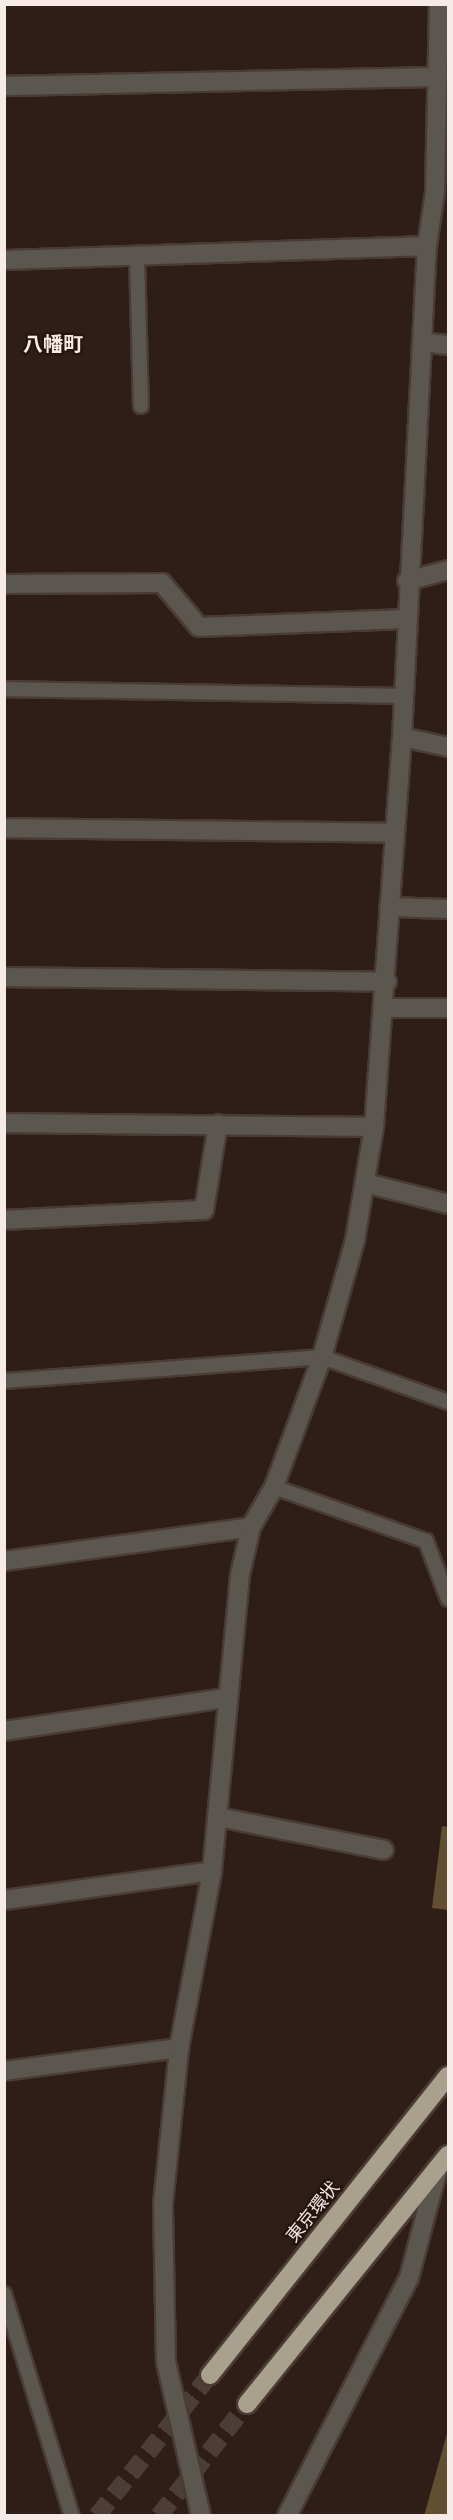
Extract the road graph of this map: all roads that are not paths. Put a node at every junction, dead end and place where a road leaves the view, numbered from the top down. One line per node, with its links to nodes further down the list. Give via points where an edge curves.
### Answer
1 (439, 4): 2 (street)
2 (438, 77): 3 (street); 4 (street)
3 (4, 86)
4 (442, 193): 5 (street)
5 (427, 246): 6 (street); 8 (street)
6 (137, 256): 7 (street); 10 (lane)
7 (4, 260)
8 (422, 342): 9 (street); 12 (street)
9 (448, 345)
10 (141, 405)
11 (448, 570): 12 (street)
12 (406, 581): 14 (street)
13 (4, 584): 14 (street, via 162,583 199,627)
14 (406, 619): 16 (street)
15 (4, 689): 16 (lane)
16 (403, 696): 17 (street)
17 (402, 737): 18 (street); 20 (street)
18 (448, 747)
19 (4, 828): 20 (street)
20 (392, 833): 21 (street)
21 (389, 907): 22 (street); 24 (street)
22 (448, 909)
23 (4, 977): 24 (street)
24 (387, 982): 25 (street)
25 (386, 1008): 26 (street); 29 (street)
26 (448, 1008)
27 (4, 1123): 28 (street)
28 (218, 1124): 29 (street); 32 (street, via 204,1210)
29 (374, 1127): 30 (street)
30 (365, 1183): 31 (street); 33 (street)
31 (448, 1204)
32 (4, 1220)
33 (322, 1357): 34 (lane); 35 (lane); 36 (street)
34 (4, 1381)
35 (448, 1402)
36 (274, 1487): 37 (street); 39 (lane, via 426,1541)
37 (251, 1527): 38 (street); 40 (street)
38 (4, 1561)
39 (448, 1599)
40 (226, 1698): 41 (street); 42 (street)
41 (4, 1731)
42 (218, 1817): 43 (street); 44 (street)
43 (384, 1850)
44 (212, 1871): 45 (street); 46 (street)
45 (4, 1900)
46 (179, 2048): 47 (street); 54 (street, via 164,2204 166,2362)
47 (4, 2071)
48 (448, 2076): 51 (highway, 東京環状)
49 (443, 2161): 52 (highway); 55 (street, via 409,2278)
50 (4, 2294): 53 (lane)
51 (210, 2375)
52 (248, 2404)
53 (72, 2516)
54 (201, 2516)
55 (287, 2516)

